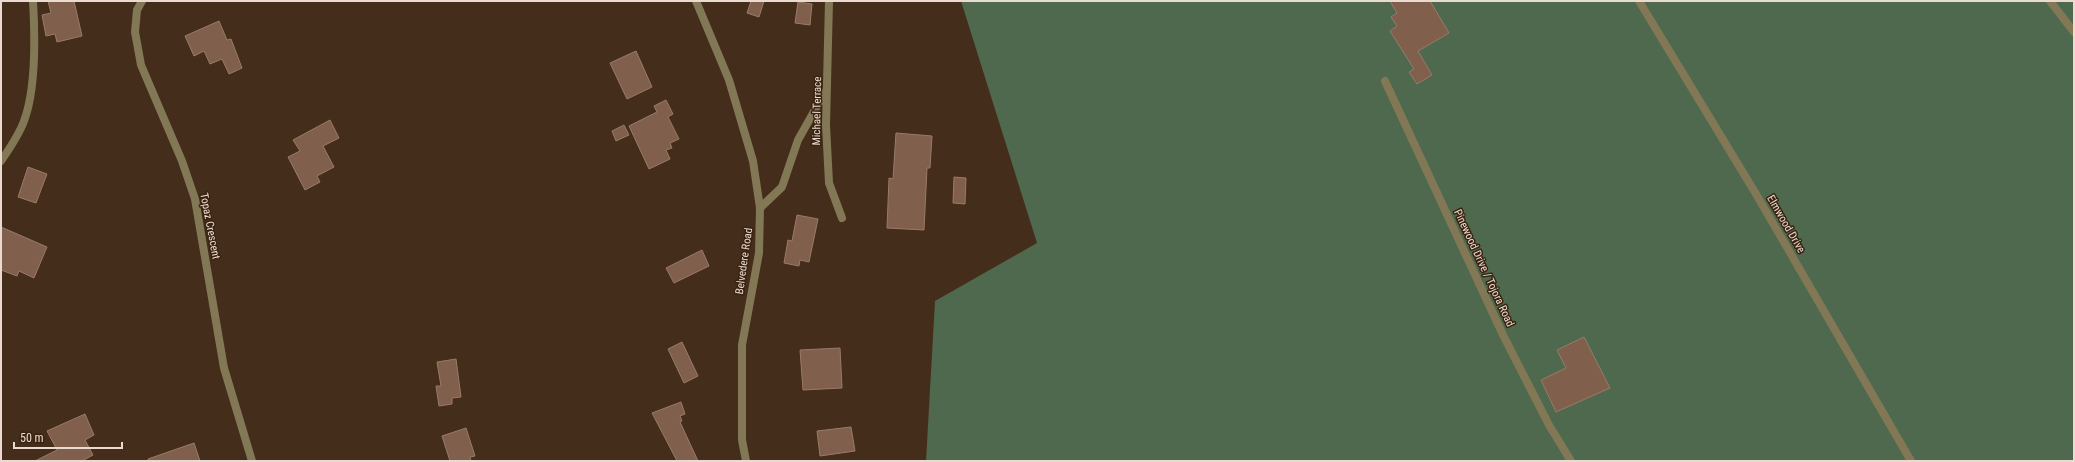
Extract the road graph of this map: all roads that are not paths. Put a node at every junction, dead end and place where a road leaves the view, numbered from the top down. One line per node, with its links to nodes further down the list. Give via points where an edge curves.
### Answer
1 (33, 1): 10 (street, via 33,56 29,103 15,140)
2 (142, 1): 13 (street, Topaz Crescent, via 137,10 135,32 141,64 182,161 194,199 224,368)
3 (696, 1): 11 (street, Belvedere Road, via 729,80 753,161)
4 (829, 1): 9 (street, Michael Terrace)
5 (1639, 1): 16 (street, Elmwood Drive, via 1756,194)
6 (2050, 1): 7 (street)
7 (2074, 32)
8 (1385, 81): 15 (street, Pinewood Drive / Tojora Road, via 1503,335 1549,425)
9 (828, 82): 11 (street, via 822,100 798,140 782,188); 12 (street, Michael Terrace, via 826,125 829,183)
10 (1, 161)
11 (760, 208): 14 (street, Belvedere Road, via 759,253 742,345 742,440)
12 (842, 218)
13 (252, 461)
14 (746, 461)
15 (1571, 461)
16 (1911, 461)

